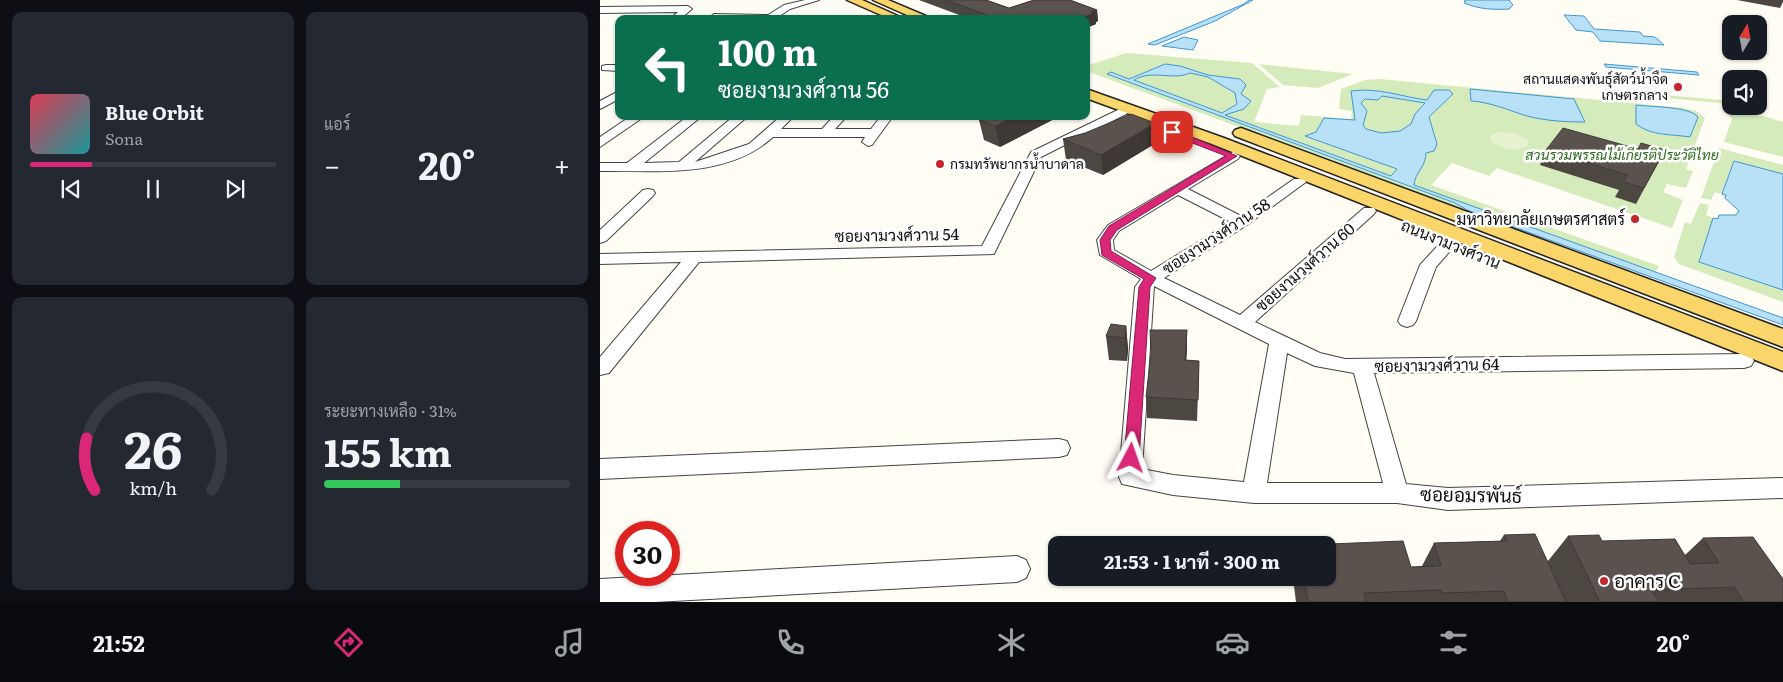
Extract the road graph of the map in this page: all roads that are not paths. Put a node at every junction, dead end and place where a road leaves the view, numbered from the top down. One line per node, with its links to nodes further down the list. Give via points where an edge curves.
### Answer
1 (679, 0): 5 (street)
2 (815, 0): 12 (street, via 788,7)
3 (852, 0): 13 (main road)
4 (878, 0): 14 (main road)
5 (659, 9): 7 (street); 10 (street); 11 (street, via 688,9)
6 (600, 10): 7 (street)
7 (624, 10): 8 (street)
8 (615, 15)
9 (615, 15): 15 (street)
10 (647, 15)
11 (679, 15)
12 (775, 15)
13 (890, 15)
14 (917, 15)
15 (610, 18)
16 (606, 68): 17 (street)
17 (615, 68)
18 (1090, 81): 23 (main road, ถนนงามวงศ์วาน)
19 (1090, 94): 23 (main road, ถนนงามวงศ์วาน)
20 (615, 96): 22 (street)
21 (615, 97): 24 (street)
22 (600, 98)
23 (1129, 105): 34 (main road, ถนนงามวงศ์วาน, via 1161,127); 45 (street, ซอยงามวงศ์วาน 54, via 1036,155 988,251); 50 (main road, ถนนงามวงศ์วาน, via 1236,131); 52 (main road, ถนนงามวงศ์วาน, via 1187,121); 54 (main road, ถนนงามวงศ์วาน)
24 (600, 106)
25 (633, 120): 33 (street)
26 (691, 120): 37 (street)
27 (737, 120): 36 (street)
28 (784, 120): 32 (street)
29 (837, 120): 31 (street)
30 (884, 120): 31 (street, via 870,138)
31 (825, 133): 32 (street)
32 (770, 134): 36 (street, via 754,147 700,166)
33 (600, 143)
34 (1233, 156): 38 (main road, ถนนงามวงศ์วาน); 39 (street)
35 (600, 167): 37 (street)
36 (681, 167): 37 (street)
37 (630, 168)
38 (1299, 182): 41 (main road, ถนนงามวงศ์วาน); 42 (street, ซอยงามวงศ์วาน 58)
39 (1178, 190): 42 (street); 47 (street, ซอยงามวงศ์วาน 64, via 1113,228 1105,240 1106,252)
40 (648, 193): 43 (street)
41 (1369, 211): 44 (main road, ถนนงามวงศ์วาน); 49 (street, ซอยงามวงศ์วาน 60)
42 (1242, 222): 47 (street, ซอยงามวงศ์วาน 58)
43 (600, 238)
44 (1449, 243): 48 (street, via 1428,265); 53 (main road, ถนนงามวงศ์วาน)
45 (695, 256): 46 (street, ซอยงามวงศ์วาน 54); 56 (street)
46 (600, 258)
47 (1150, 278): 49 (street, ซอยงามวงศ์วาน 64); 60 (street, ซอยงามวงศ์วาน 58, via 1144,287)
48 (1407, 321)
49 (1242, 323): 51 (street, ซอยงามวงศ์วาน 64)
50 (1783, 338)
51 (1278, 341): 55 (street, ซอยงามวงศ์วาน 64, via 1315,359 1345,366); 62 (street)
52 (1783, 351)
53 (1744, 361): 55 (street, ซอยงามวงศ์วาน 64); 57 (main road, ถนนงามวงศ์วาน)
54 (1783, 362)
55 (1362, 366): 63 (street)
56 (602, 368)
57 (1783, 377)
58 (1059, 448): 59 (street)
59 (600, 469)
60 (1130, 477): 62 (street, ซอยอมรพันธ์, via 1174,486)
61 (1783, 488): 63 (street, ซอยอมรพันธ์, via 1448,499)
62 (1254, 493): 63 (street, ซอยอมรพันธ์)
63 (1397, 493)
64 (1017, 569): 65 (street)
65 (600, 592)

